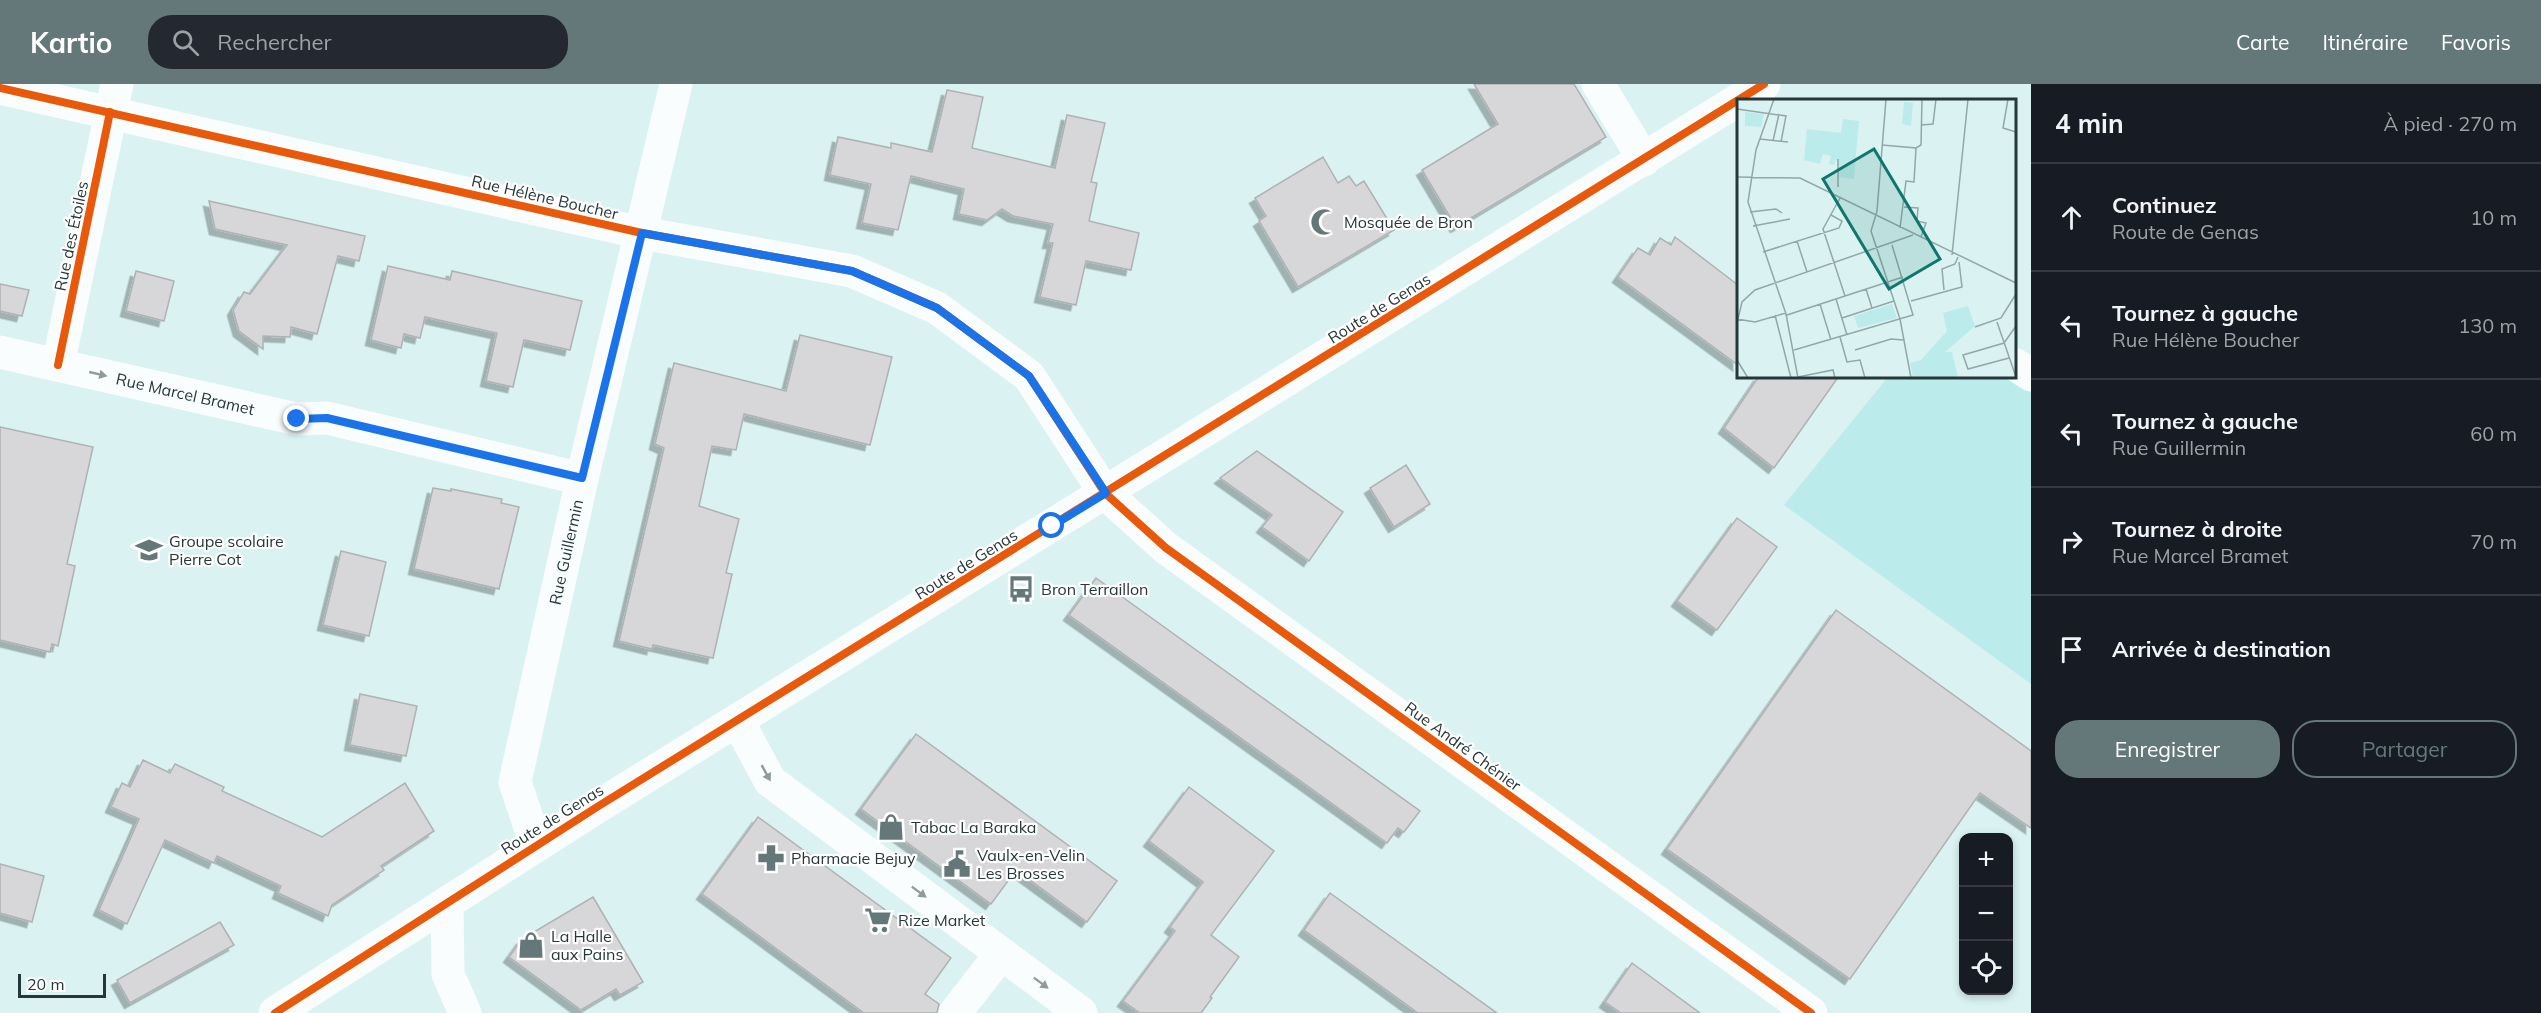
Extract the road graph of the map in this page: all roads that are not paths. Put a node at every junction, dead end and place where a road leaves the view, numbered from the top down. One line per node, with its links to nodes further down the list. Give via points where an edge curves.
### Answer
1 (676, 84): 9 (street, Rue Guillermin)
2 (1598, 84): 8 (street)
3 (1764, 84): 6 (street, Route de Genas)
4 (0, 88): 5 (street, Rue Hélène Boucher)
5 (113, 98): 9 (street, Rue Hélène Boucher); 11 (street, Rue des Étoiles)
6 (1740, 99)
7 (1737, 101): 8 (street, Route de Genas)
8 (1644, 160): 15 (street, Route de Genas)
9 (642, 233): 14 (street, Rue Guillermin); 15 (street, Rue Hélène Boucher, via 852,271 937,308 1029,376)
10 (0, 352): 11 (street, Rue Marcel Bramet)
11 (58, 365): 14 (street, Rue Marcel Bramet, one-way to 14, via 297,419 327,418)
12 (2016, 365): 13 (street)
13 (2031, 375)
14 (582, 478): 17 (street, Rue Guillermin, via 515,782)
15 (1106, 493): 16 (street, Route de Genas); 24 (street, Rue André Chénier, via 1166,548)
16 (738, 721): 17 (street, Route de Genas); 19 (street, one-way to 19, via 770,781)
17 (536, 845): 18 (street, Route de Genas)
18 (447, 903): 20 (street, Route de Genas); 21 (street, via 448,974)
19 (1001, 954): 22 (street); 23 (street, one-way to 23)
20 (275, 1013)
21 (465, 1013)
22 (955, 1013)
23 (1081, 1013)
24 (1811, 1013)

